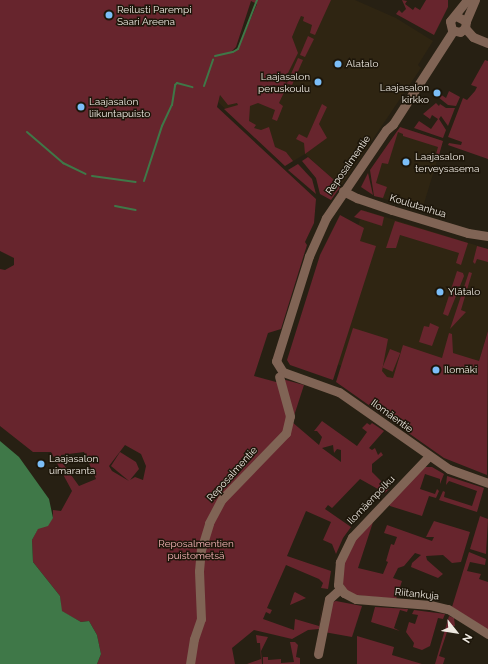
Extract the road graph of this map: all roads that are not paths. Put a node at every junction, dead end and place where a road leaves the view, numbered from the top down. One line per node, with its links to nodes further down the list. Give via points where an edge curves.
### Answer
1 (467, 0): 3 (street)
2 (475, 0): 4 (street)
3 (456, 16): 4 (street); 5 (street, via 450,21)
4 (465, 25): 5 (street, via 460,32); 6 (street, via 473,37)
5 (453, 31): 7 (street, Reposalmentie, via 393,124 386,130)
6 (488, 44)
7 (344, 191): 8 (street, Koulutanhua, via 398,212 468,233); 9 (street, Reposalmentie, via 326,218 309,256 276,359)
8 (488, 236)
9 (280, 373): 10 (street, Ilomäentie, via 339,392); 15 (street, Reposalmentie, via 290,416 286,433 222,499 209,523 201,550 199,571 201,619 194,639)
10 (430, 456): 11 (street, Ilomäentie, via 456,472); 12 (street, Ilomäenpolku, via 352,537 340,562 337,581)
11 (488, 483)
12 (340, 589): 13 (street, Riitankuja, via 356,599 430,605 448,609); 14 (street, via 329,599)
13 (488, 634)
14 (318, 654)
15 (190, 664)

